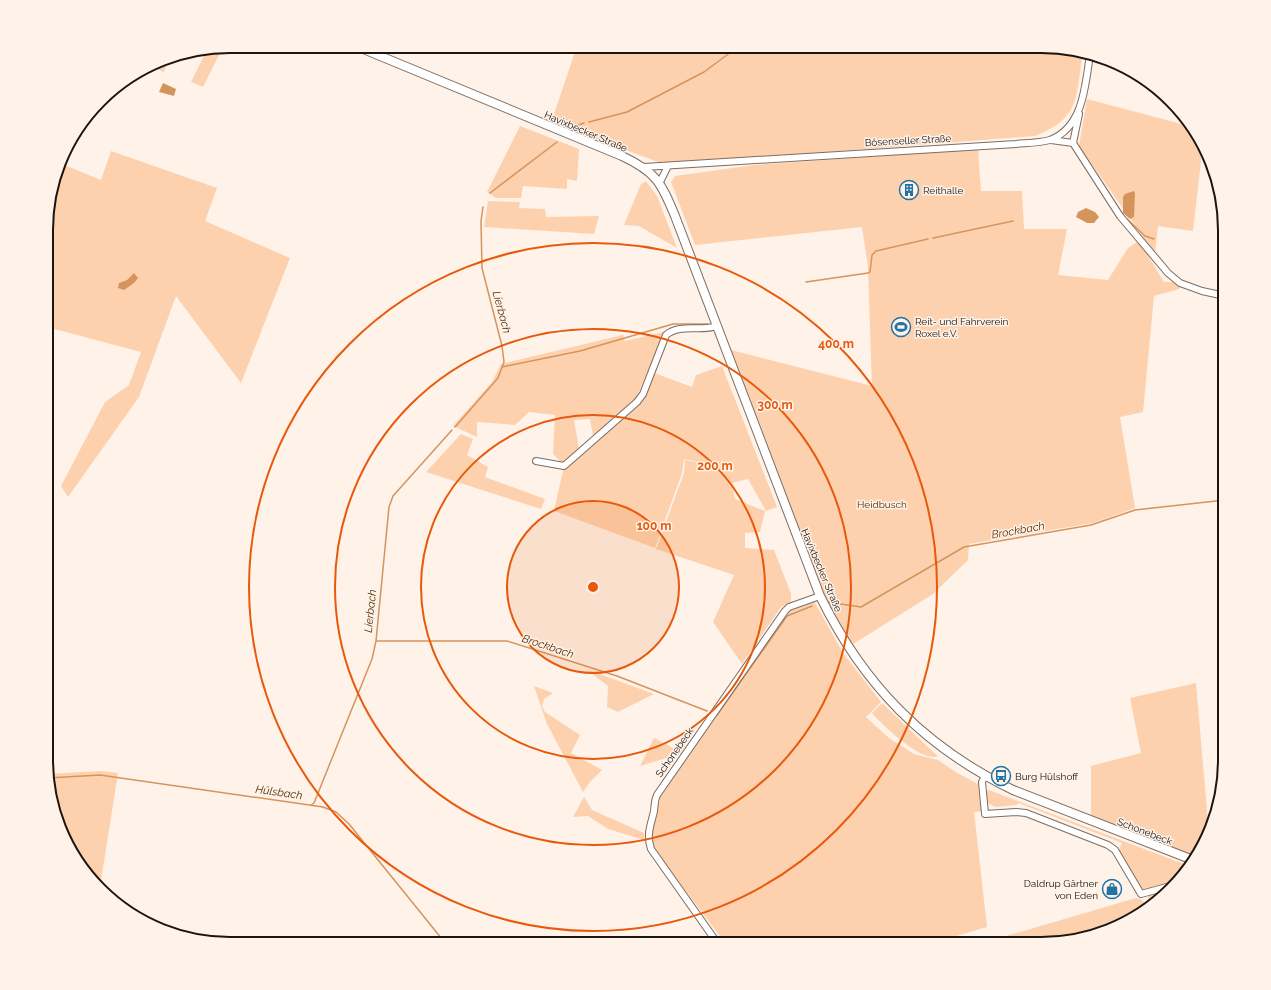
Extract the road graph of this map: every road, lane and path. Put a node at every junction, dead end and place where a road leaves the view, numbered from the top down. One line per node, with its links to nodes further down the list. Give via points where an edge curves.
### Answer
1 (373, 53): 7 (main road, Havixbecker Straße)
2 (1089, 60): 3 (street, Bösenseller Straße)
3 (1079, 110): 4 (street, Bösenseller Straße, via 1067,129); 5 (street)
4 (1049, 140): 5 (street); 6 (street, Bösenseller Straße)
5 (1073, 143): 9 (street, via 1120,216 1168,273 1180,283)
6 (668, 166): 7 (street, Bösenseller Straße); 8 (street)
7 (644, 167): 8 (main road, Havixbecker Straße)
8 (660, 182): 10 (main road, Havixbecker Straße)
9 (1218, 294)
10 (717, 326): 11 (street, via 706,329 672,330 666,335 643,394 637,402 564,466); 12 (main road, Havixbecker Straße)
11 (536, 460)
12 (820, 596): 13 (main road, Havixbecker Straße, via 848,648 884,694 922,732 950,754); 17 (street, Schonebeck, via 785,611 654,801 648,833 651,848)
13 (985, 776): 14 (main road, Havixbecker Straße); 16 (street, via 982,782 985,814 1026,813 1108,845 1115,850 1141,894)
14 (1089, 820): 15 (main road, Schonebeck)
15 (1188, 858)
16 (1163, 888)
17 (713, 937)

